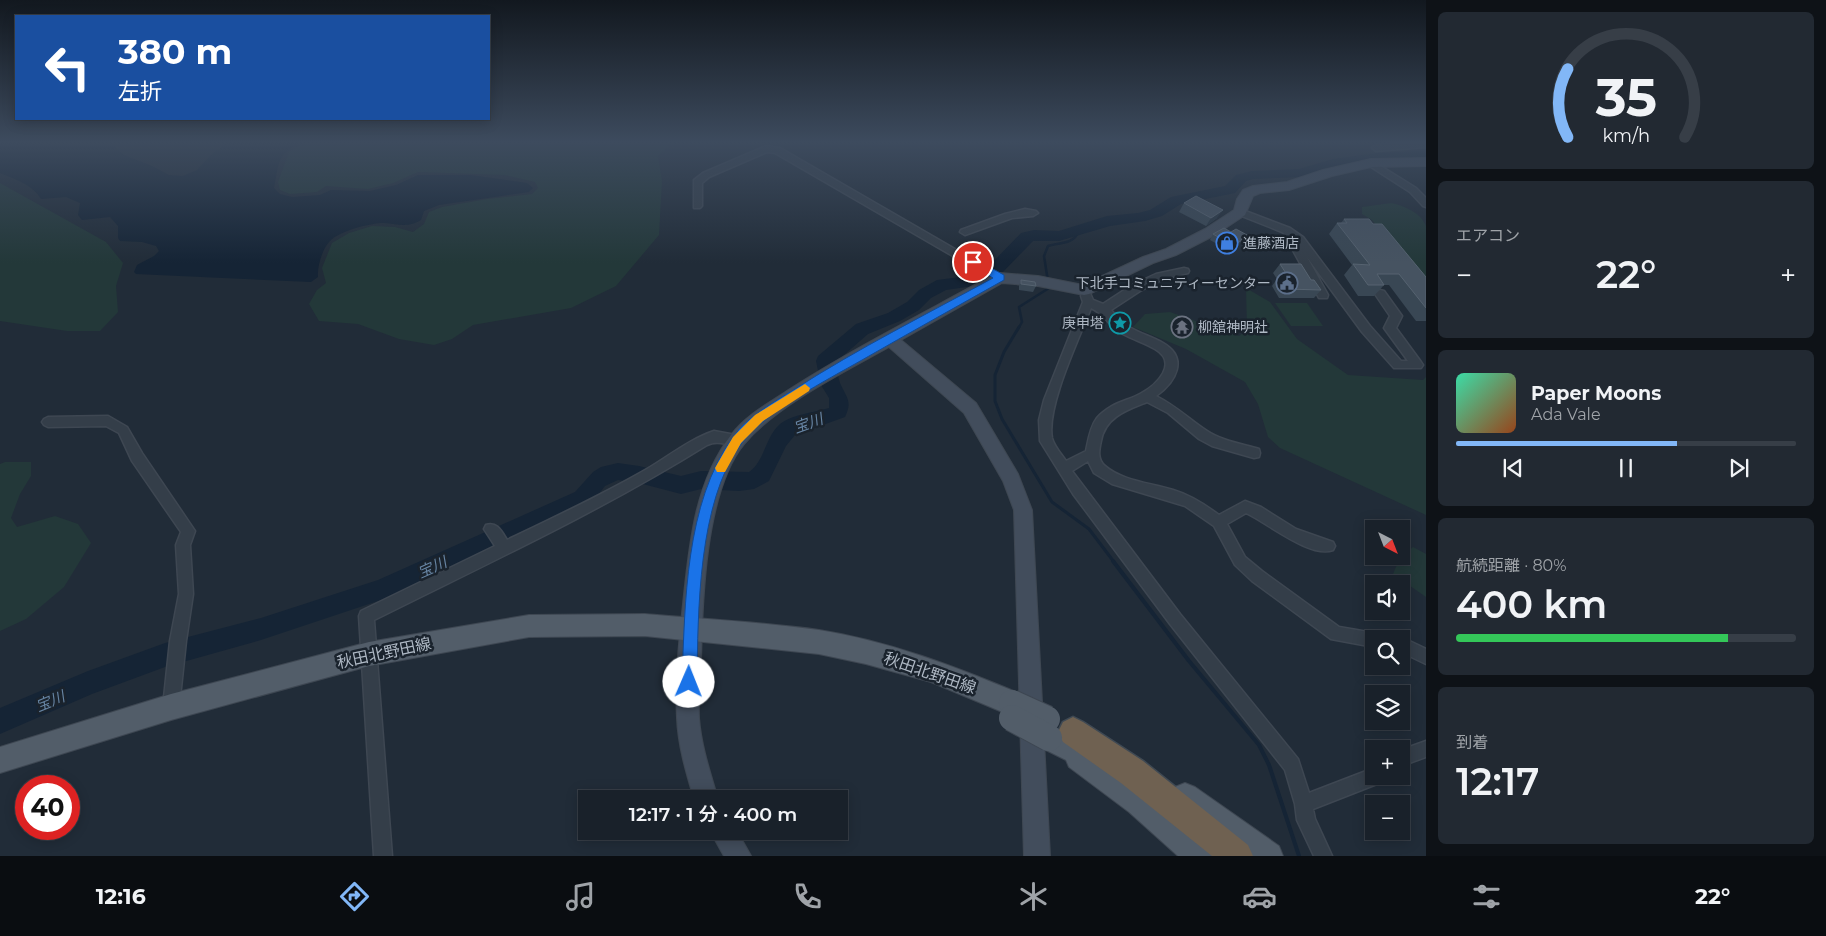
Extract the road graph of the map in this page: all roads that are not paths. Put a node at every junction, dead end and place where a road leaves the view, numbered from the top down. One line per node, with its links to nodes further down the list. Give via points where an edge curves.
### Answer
1 (697, 183): 6 (street)
2 (832, 183): 12 (street)
3 (1298, 183): 7 (street, via 1248,193)
4 (1402, 183): 5 (street)
5 (1426, 204)
6 (697, 206)
7 (1240, 212): 9 (street); 15 (street, via 1210,232 1098,285)
8 (1033, 213): 10 (street)
9 (1286, 230): 13 (street, via 1299,239 1366,329 1398,365 1418,365 1390,328 1396,316); 14 (street)
10 (965, 232)
11 (1184, 271): 16 (street, via 1160,276)
12 (995, 274): 15 (street, via 1046,282); 17 (street)
13 (1380, 294)
14 (1323, 295)
15 (1086, 296): 16 (street); 23 (street, via 1045,420 1046,441)
16 (1104, 309): 18 (street, via 1126,331 1154,343 1169,354 1172,372)
17 (890, 339): 20 (street, via 820,378 759,418); 45 (street, via 970,408 1011,479 1023,510)
18 (1147, 396): 21 (street, via 1216,442); 22 (street, via 1115,410 1101,422 1094,438)
19 (48, 422): 33 (street, via 108,421 124,430 137,457 188,531 183,546 186,594)
20 (737, 440): 27 (street, via 714,436 703,441 637,481); 28 (street, via 708,500)
21 (1254, 453)
22 (1092, 456): 23 (street); 24 (street, via 1099,469 1117,480 1190,502)
23 (1063, 469): 40 (street, via 1175,619 1292,765)
24 (1219, 522): 26 (street, via 1245,507 1254,509 1292,533); 29 (street, via 1240,561 1257,576 1336,634)
25 (491, 530): 27 (street)
26 (1328, 546)
27 (506, 548): 31 (street, via 366,616)
28 (691, 629): 31 (main road, 秋田北野田線, via 645,625 530,626); 34 (main road, 秋田北野田線, bridge, via 779,638 930,681 1012,710); 39 (street, via 688,718)
29 (1365, 639)
30 (1410, 649): 32 (street)
31 (370, 654): 33 (main road, 秋田北野田線); 43 (street)
32 (1426, 657)
33 (171, 707): 37 (main road, 秋田北野田線)
34 (1056, 730): 42 (highway, via 1132,772); 46 (main road); 47 (main road)
35 (1426, 749): 36 (street)
36 (1410, 755)
37 (0, 760)
38 (1365, 780): 40 (street)
39 (703, 790)
40 (1304, 804): 48 (street, via 1306,820)
41 (728, 840): 44 (street)
42 (1252, 852)
43 (383, 856)
44 (738, 856)
45 (1038, 856)
46 (1199, 856)
47 (1215, 856)
48 (1322, 856)

